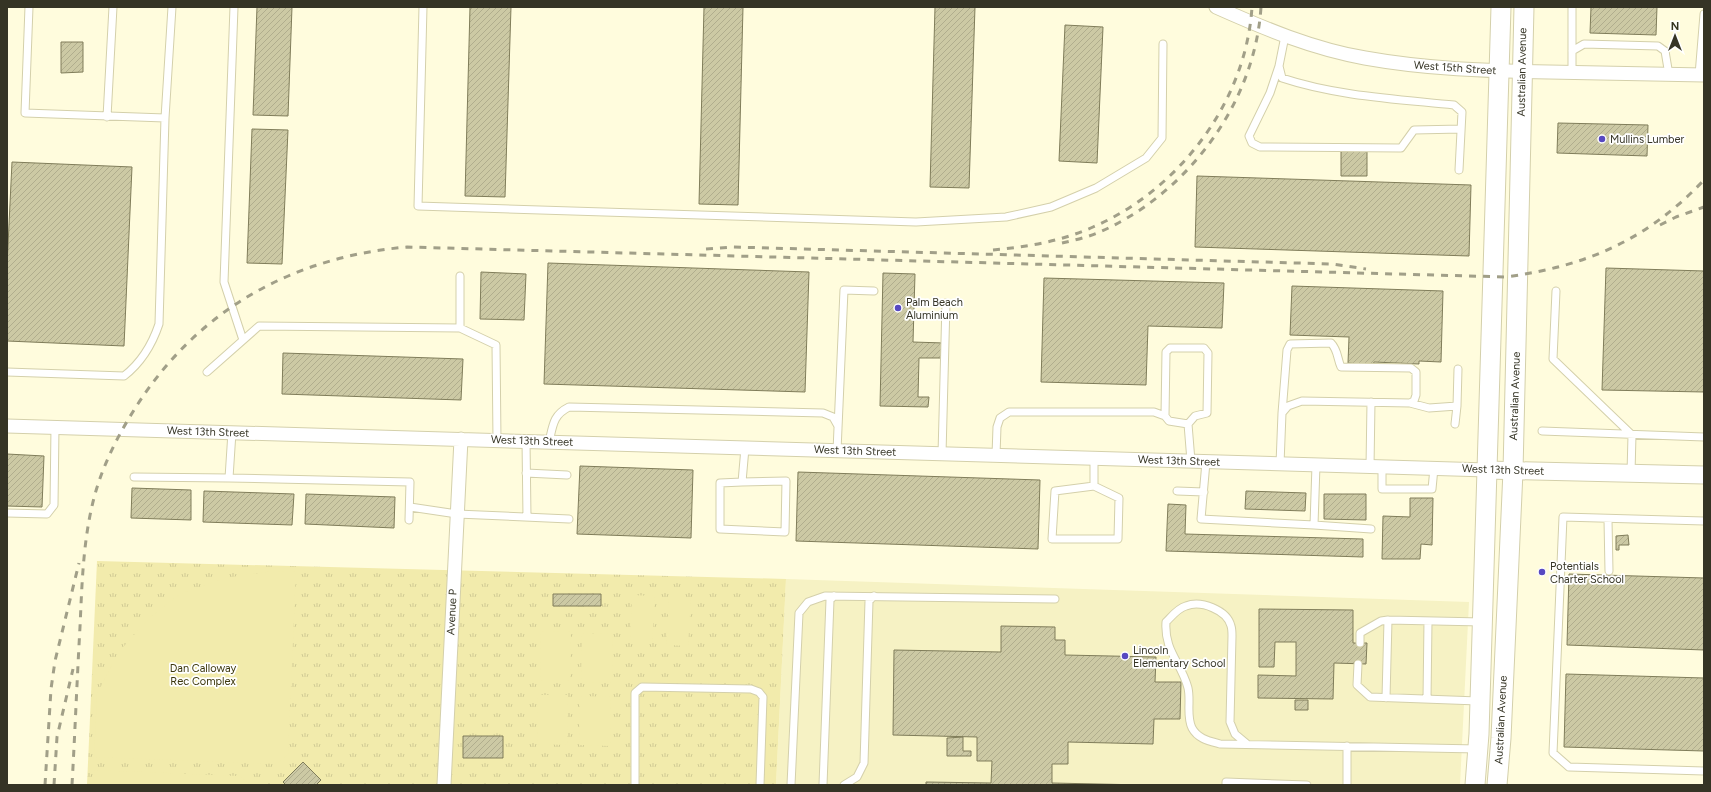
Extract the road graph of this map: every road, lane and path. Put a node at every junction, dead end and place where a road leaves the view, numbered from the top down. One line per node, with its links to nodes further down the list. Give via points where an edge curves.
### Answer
1 (29, 7): 21 (lane, via 25,113)
2 (113, 7): 21 (lane)
3 (172, 7): 22 (lane)
4 (234, 7): 30 (lane, via 224,282)
5 (423, 7): 13 (lane, via 418,206 916,222 1006,217 1051,207 1096,188 1146,158 1162,138)
6 (1216, 7): 11 (street, West 15th Street)
7 (1502, 7): 16 (main road, Australian Avenue)
8 (1524, 7): 17 (main road, Australian Avenue)
9 (1572, 7): 14 (lane)
10 (1704, 14): 12 (lane)
11 (1285, 36): 15 (lane); 16 (street, West 15th Street, via 1363,58 1418,66)
12 (1703, 43): 20 (lane)
13 (1163, 44)
14 (1572, 51): 18 (lane); 19 (lane, via 1584,44 1658,46 1665,51)
15 (1279, 66): 23 (lane, via 1282,78 1299,84 1454,105 1462,112); 23 (lane, via 1270,93 1249,136 1252,143 1260,147 1401,148 1414,130)
16 (1499, 71): 17 (street, West 15th Street); 63 (main road, Australian Avenue)
17 (1522, 71): 18 (street, West 15th Street); 64 (main road, Australian Avenue)
18 (1572, 72): 19 (street, West 15th Street)
19 (1669, 75): 20 (street, West 15th Street)
20 (1702, 75)
21 (107, 117): 22 (lane)
22 (165, 118): 32 (lane, via 159,324 146,354 124,376)
23 (1461, 129): 24 (lane)
24 (1459, 170)
25 (460, 276): 29 (lane)
26 (874, 291): 42 (lane, via 844,290)
27 (1556, 291): 46 (lane, via 1553,359)
28 (946, 303): 54 (lane)
29 (460, 328): 30 (lane, via 259,326); 49 (lane, via 496,345)
30 (243, 340): 33 (lane)
31 (1458, 369): 36 (lane)
32 (7, 372)
33 (207, 372)
34 (1371, 402): 35 (lane); 37 (lane, via 1302,401 1288,406); 61 (lane)
35 (1410, 403): 36 (lane, via 1429,408); 37 (lane, via 1416,395 1416,372 1411,368 1341,367 1336,348 1331,343 1290,344 1287,350)
36 (1457, 406): 40 (lane)
37 (1282, 412): 59 (lane)
38 (1165, 416): 39 (lane, via 1169,421); 39 (lane, via 1166,352 1170,348 1204,348 1208,353 1207,412 1195,416); 55 (lane, via 1154,412 1009,412 1000,418 997,427)
39 (1188, 424): 57 (lane)
40 (1455, 424)
41 (7, 426): 43 (street, West 13th Street)
42 (838, 426): 51 (lane, via 833,417 823,413 569,407 560,412 553,423); 53 (lane)
43 (55, 427): 45 (street, West 13th Street); 76 (lane, via 54,505 47,514)
44 (1542, 431): 46 (lane)
45 (232, 432): 48 (street, West 13th Street); 70 (lane)
46 (1632, 435): 47 (lane); 66 (lane)
47 (1704, 436)
48 (461, 439): 49 (street, West 13th Street); 77 (street, Avenue P)
49 (497, 440): 50 (street, West 13th Street)
50 (526, 441): 51 (street, West 13th Street); 65 (lane)
51 (549, 442): 52 (street, West 13th Street)
52 (745, 448): 53 (street, West 13th Street); 71 (lane)
53 (837, 451): 54 (street, West 13th Street)
54 (942, 454): 55 (street, West 13th Street)
55 (996, 455): 56 (street, West 13th Street)
56 (1094, 458): 57 (street, West 13th Street); 72 (lane)
57 (1191, 461): 58 (street, West 13th Street)
58 (1206, 462): 59 (street, West 13th Street); 74 (lane)
59 (1280, 464): 60 (street, West 13th Street)
60 (1316, 465): 61 (street, West 13th Street); 83 (lane)
61 (1376, 467): 62 (street, West 13th Street); 62 (lane, via 1382,489 1432,489)
62 (1434, 468): 63 (street, West 13th Street)
63 (1487, 470): 64 (street, West 13th Street); 91 (main road, Australian Avenue)
64 (1513, 471): 66 (street, West 13th Street); 111 (main road, Australian Avenue)
65 (526, 473): 67 (lane); 78 (lane)
66 (1632, 474): 68 (street, West 13th Street)
67 (567, 475)
68 (1704, 475)
69 (134, 477): 70 (lane)
70 (229, 478): 75 (lane, via 410,482)
71 (742, 482): 71 (lane, via 720,483 720,529 785,532 786,481)
72 (1094, 486): 72 (lane, via 1119,498 1118,539 1052,539 1055,491)
73 (1177, 491): 74 (lane)
74 (1204, 492): 83 (lane, via 1201,519)
75 (410, 507): 77 (lane); 79 (lane)
76 (7, 513)
77 (457, 514): 78 (lane); 101 (street, Avenue P)
78 (527, 518): 80 (lane)
79 (409, 520)
80 (569, 520)
81 (1608, 520): 82 (lane); 85 (lane); 100 (lane, via 1563,518 1553,754 1570,767)
82 (1704, 521)
83 (1314, 525): 84 (lane)
84 (1372, 529)
85 (1609, 571)
86 (834, 596): 87 (lane); 104 (lane, via 825,596 808,602 799,613); 105 (lane, via 830,600)
87 (874, 596): 88 (lane); 106 (lane, via 869,601 864,763 857,777)
88 (1056, 599)
89 (1388, 620): 90 (lane); 92 (lane, via 1381,620 1360,633); 94 (lane)
90 (1428, 621): 91 (lane); 95 (lane)
91 (1482, 622): 96 (main road, Australian Avenue)
92 (1360, 643)
93 (1358, 664): 94 (lane, via 1357,685 1370,697)
94 (1386, 698): 95 (lane)
95 (1427, 699): 96 (lane)
96 (1480, 701): 99 (main road, Australian Avenue)
97 (1247, 744): 97 (lane, via 1220,744 1200,738 1192,727 1184,675 1165,636 1166,622 1186,606 1198,604 1214,608 1231,625 1230,722 1235,734); 98 (lane)
98 (1347, 746): 99 (lane); 109 (lane)
99 (1478, 749): 110 (main road, Australian Avenue)
100 (1704, 771)
101 (444, 785)
102 (635, 785): 103 (lane, via 635,693 642,687 751,689 759,692 763,697)
103 (760, 785)
104 (791, 785)
105 (823, 785)
106 (844, 785)
107 (1226, 785): 108 (lane, via 1226,782)
108 (1308, 785)
109 (1347, 785)
110 (1475, 785)
111 (1497, 785)

